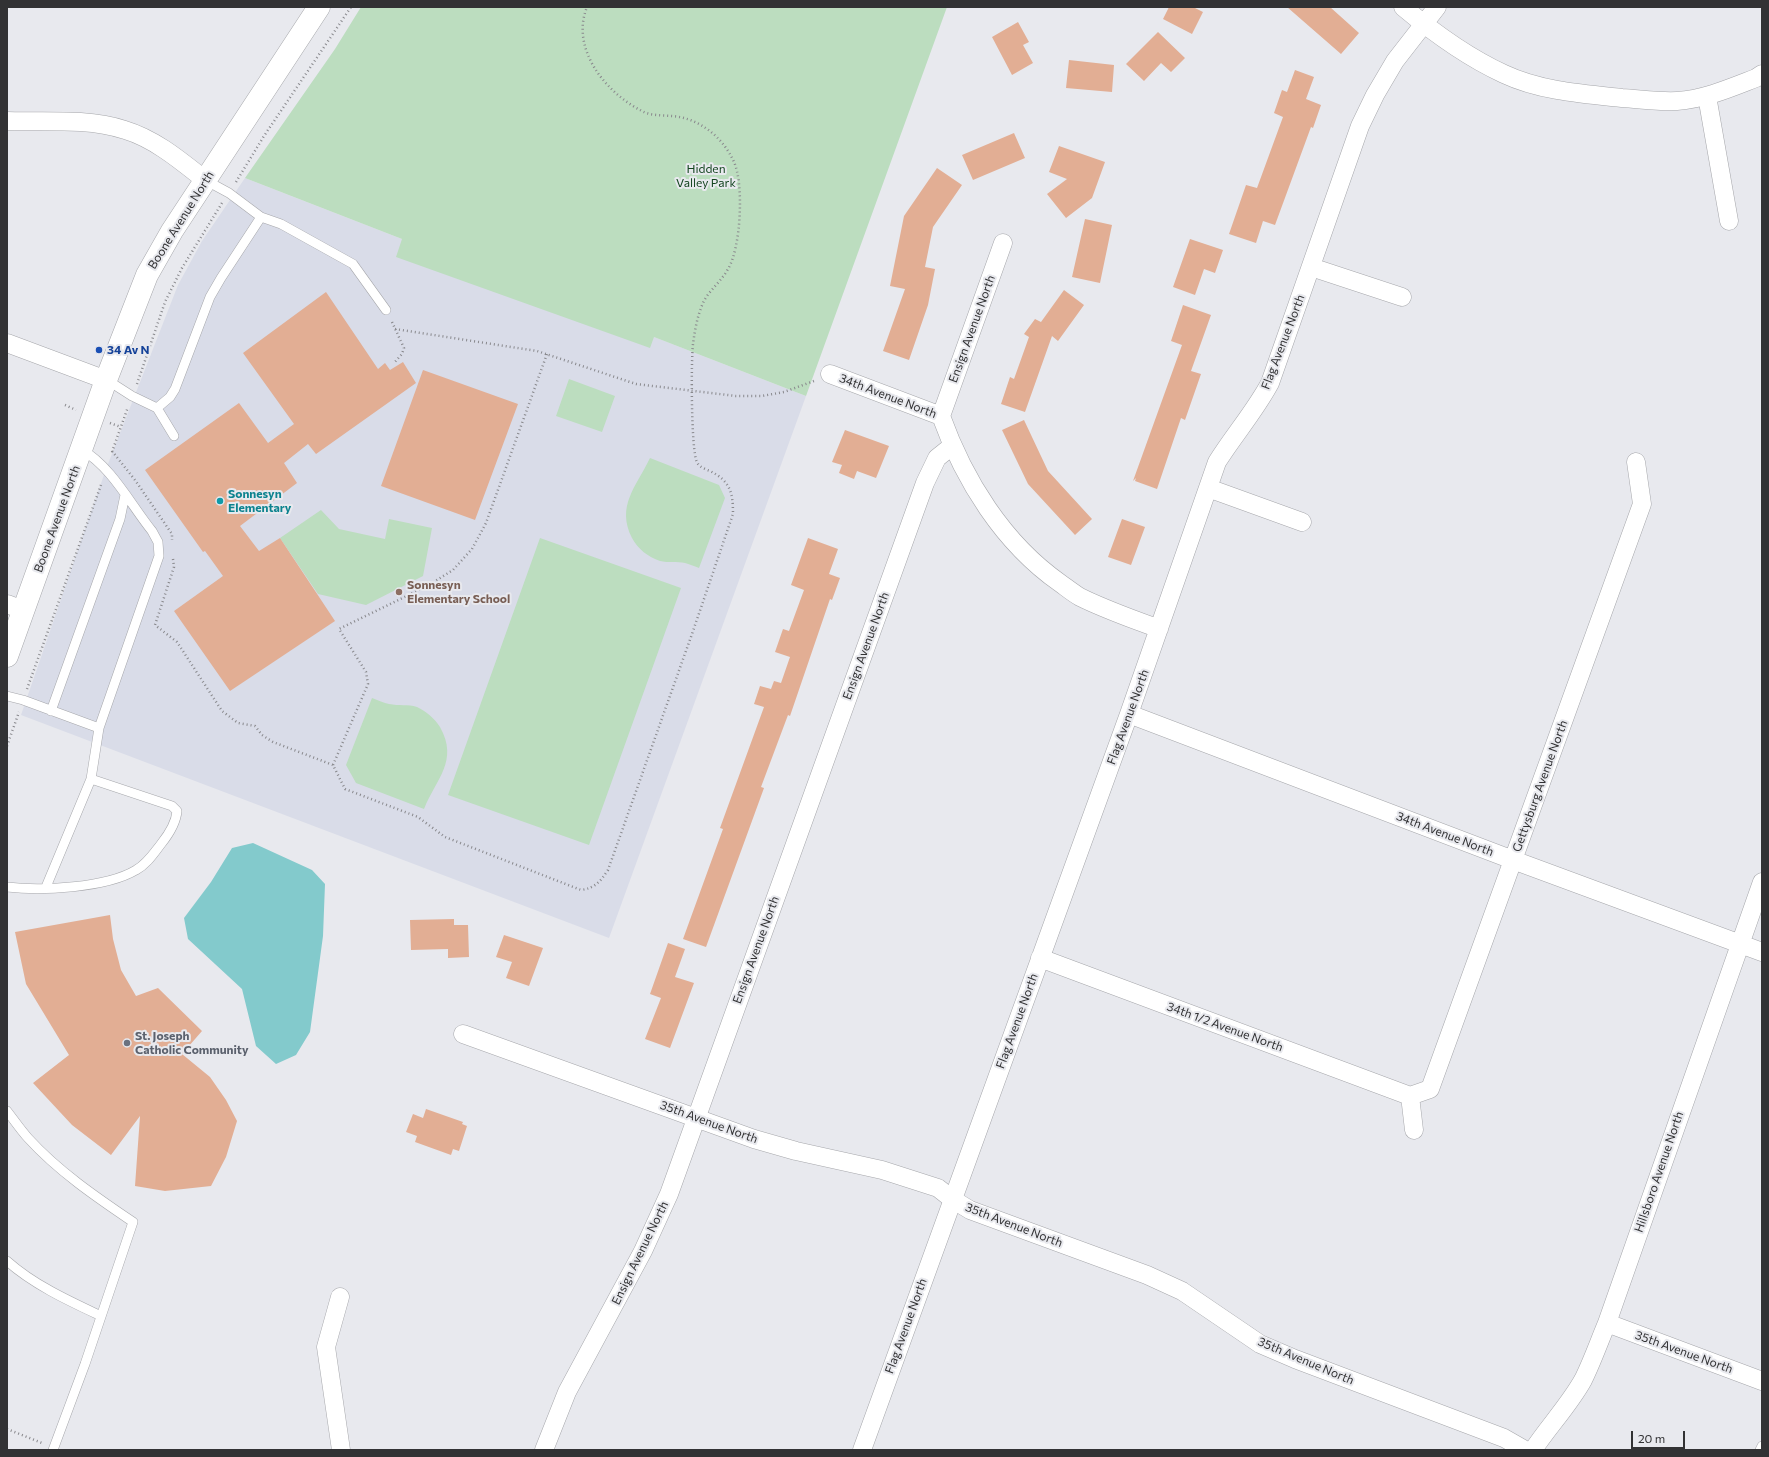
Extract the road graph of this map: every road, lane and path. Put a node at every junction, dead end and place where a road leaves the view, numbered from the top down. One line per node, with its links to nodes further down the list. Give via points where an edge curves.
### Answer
1 (319, 7): 10 (street, Boone Avenue North)
2 (351, 7): 11 (path)
3 (587, 7): 24 (path, via 584,15 587,53 596,72 609,87 643,112 690,118 702,125 721,142 734,161 739,175 741,211 736,244 729,268 699,313 693,343)
4 (1403, 7): 6 (street)
5 (1437, 7): 6 (street, Flag Avenue North)
6 (1424, 24): 8 (street, via 1473,58 1505,75 1541,86 1576,93 1643,100 1677,101); 15 (street, Flag Avenue North, via 1395,61 1360,126)
7 (1762, 74): 8 (street)
8 (1707, 96): 13 (street)
9 (7, 121): 10 (street, via 95,124 126,130 154,142)
10 (205, 180): 11 (lane); 23 (street, Boone Avenue North, via 147,275)
11 (228, 193): 12 (lane); 25 (path, via 182,268 165,302)
12 (261, 217): 17 (lane, via 281,224 353,264); 26 (lane, via 210,297 175,389)
13 (1729, 221)
14 (1003, 243): 27 (street, Ensign Avenue North)
15 (1311, 266): 16 (street); 34 (street, Flag Avenue North, via 1270,383 1259,403 1217,462)
16 (1402, 298)
17 (386, 310): 18 (path)
18 (395, 329): 20 (path); 21 (path, via 404,348)
19 (7, 343): 23 (street)
20 (547, 354): 24 (path, via 636,384); 48 (path, via 486,523 472,549 453,570 429,585 339,629 366,672 368,684)
21 (394, 363)
22 (830, 374): 24 (path, via 784,392 762,396); 27 (street, 34th Avenue North)
23 (106, 380): 25 (lane); 30 (street, Boone Avenue North)
24 (692, 391): 48 (path, via 697,462 720,476 729,486 733,514 608,870 602,879 591,888 581,890 445,837 418,817 345,789)
25 (132, 396): 26 (lane); 31 (path)
26 (157, 408): 28 (lane)
27 (941, 416): 29 (street, 34th Avenue North)
28 (174, 436)
29 (952, 446): 40 (street, 34th Avenue North, via 982,500 1009,536 1040,569 1079,596); 60 (street, Ensign Avenue North, via 937,458 925,483)
30 (82, 450): 33 (lane, via 92,455); 39 (street, Boone Avenue North)
31 (112, 451): 33 (path); 37 (path, via 172,534)
32 (1636, 462): 50 (street, Gettysburg Avenue North, via 1642,504)
33 (106, 469): 35 (lane); 43 (path)
34 (1208, 488): 36 (street); 40 (street, Flag Avenue North)
35 (125, 495): 44 (lane, via 120,519); 46 (lane, via 152,531 158,542 160,556)
36 (1302, 522)
37 (173, 547)
38 (173, 553): 48 (path, via 174,566 155,625 177,642 222,711 238,723 254,726 273,742)
39 (15, 607): 41 (street, Boone Avenue North)
40 (1159, 629): 45 (street, Flag Avenue North)
41 (7, 656)
42 (7, 696): 43 (lane)
43 (23, 700): 44 (lane); 47 (path)
44 (51, 710): 46 (lane)
45 (1129, 714): 50 (street, 34th Avenue North); 56 (street, Flag Avenue North)
46 (99, 728): 49 (lane)
47 (7, 746)
48 (333, 765)
49 (90, 778): 53 (lane); 53 (lane, via 172,806 177,811 177,818 152,857 122,878 91,885)
50 (1513, 860): 54 (street, 34th Avenue North); 58 (street, Gettysburg Avenue North, via 1430,1089)
51 (1762, 882): 54 (street, Hillsboro Avenue North)
52 (7, 887): 53 (lane)
53 (46, 887)
54 (1739, 943): 55 (street, 34th Avenue North); 66 (street, Hillsboro Avenue North)
55 (1762, 952)
56 (1040, 958): 58 (street, 34th 1/2 Avenue North); 62 (street, Flag Avenue North)
57 (464, 1034): 60 (street, 35th Avenue North)
58 (1410, 1096): 61 (street)
59 (7, 1111): 65 (lane, via 27,1138 52,1161 90,1194 132,1222)
60 (695, 1117): 62 (street, 35th Avenue North, via 754,1139 796,1151 882,1170 938,1188); 72 (street, Ensign Avenue North, via 666,1201 643,1251 567,1392)
61 (1414, 1130)
62 (952, 1199): 73 (street, Flag Avenue North); 74 (street, 35th Avenue North, via 970,1210 1147,1275 1182,1291 1260,1344 1295,1360 1504,1438)
63 (7, 1261): 65 (lane, via 63,1298)
64 (340, 1297): 71 (street, via 326,1347)
65 (101, 1316): 70 (lane)
66 (1607, 1323): 67 (street, 35th Avenue North); 75 (street, Hillsboro Avenue North, via 1582,1380)
67 (1762, 1381)
68 (7, 1430): 70 (path)
69 (1762, 1446): 76 (lane)
70 (53, 1449)
71 (341, 1450)
72 (544, 1450)
73 (862, 1450)
74 (1525, 1450)
75 (1533, 1450)
76 (1760, 1450)

